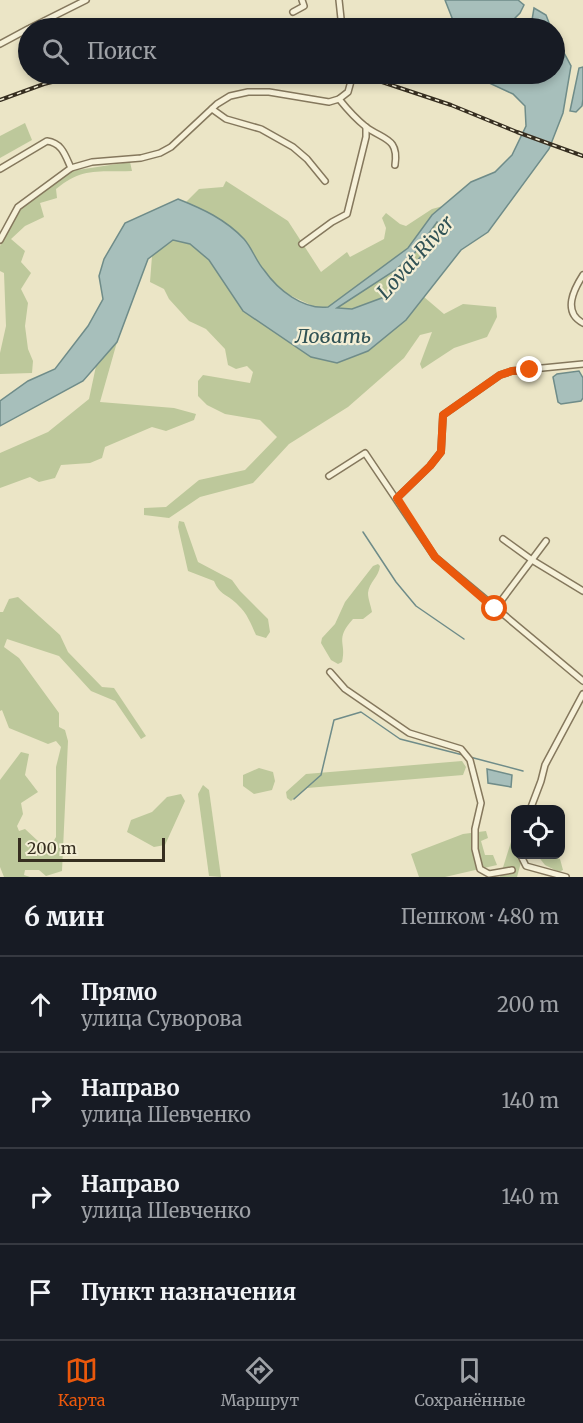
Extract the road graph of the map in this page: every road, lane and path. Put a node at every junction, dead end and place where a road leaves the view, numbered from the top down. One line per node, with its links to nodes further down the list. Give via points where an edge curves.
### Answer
1 (86, 0): 5 (street)
2 (302, 0): 4 (street, via 304,6)
3 (339, 0): 6 (street)
4 (293, 12)
5 (51, 18)
6 (341, 18)
7 (18, 35): 8 (street)
8 (0, 44)
9 (350, 84): 10 (street, via 348,92)
10 (339, 99): 11 (street, via 329,102 248,92 230,96); 12 (street)
11 (212, 109): 14 (street, via 160,153); 16 (street, via 226,119 261,129 293,147)
12 (366, 127): 13 (street, via 390,140 395,148); 18 (street, via 347,214)
13 (394, 165)
14 (71, 168): 15 (street, via 61,147 47,141); 17 (street, via 18,207)
15 (0, 169)
16 (325, 181)
17 (0, 240)
18 (302, 244)
19 (583, 274): 20 (street, via 572,294 572,308)
20 (583, 323)
21 (583, 364): 23 (street, via 500,375 443,415 441,452)
22 (329, 476): 23 (street, via 365,453)
23 (397, 498): 28 (street, via 435,557)
24 (503, 539): 26 (street)
25 (546, 541): 26 (street)
26 (532, 560): 27 (street); 28 (street)
27 (583, 591)
28 (495, 609): 30 (street)
29 (330, 672): 34 (street, via 345,688 409,733 461,749 467,756 481,803 475,829 480,869 489,874)
30 (583, 681)
31 (583, 694): 32 (street, via 545,765)
32 (532, 805)
33 (522, 859): 35 (street, via 526,866)
34 (512, 870)
35 (566, 877)

